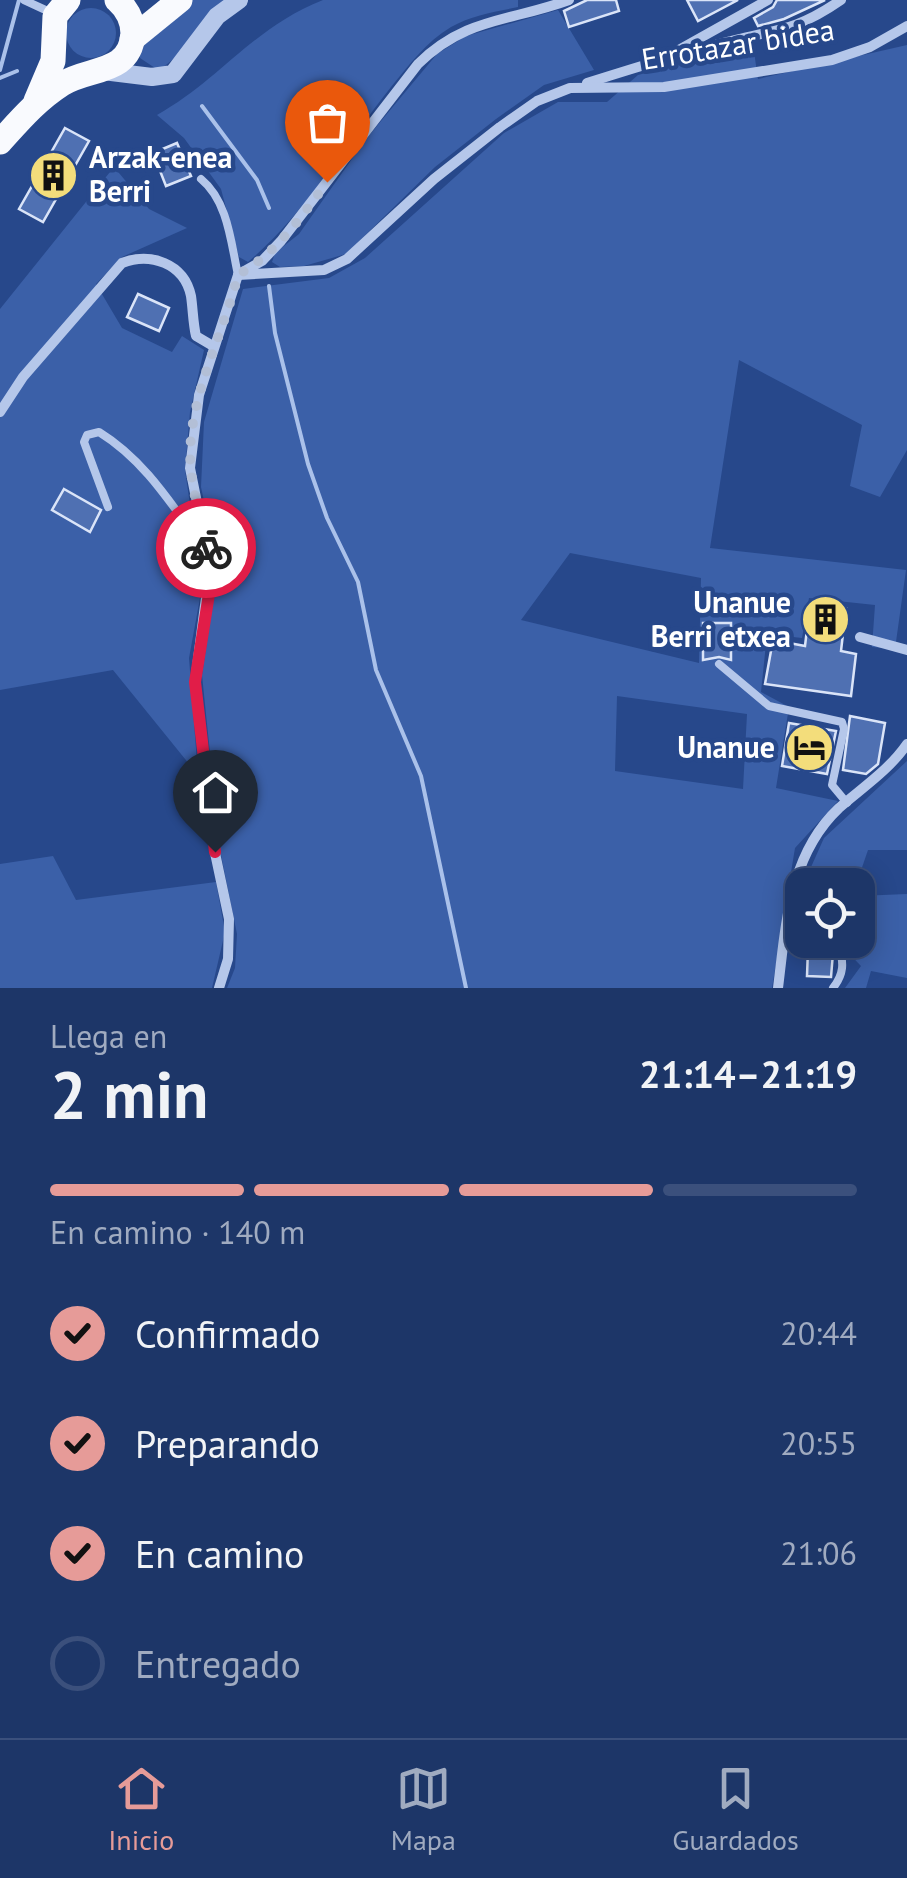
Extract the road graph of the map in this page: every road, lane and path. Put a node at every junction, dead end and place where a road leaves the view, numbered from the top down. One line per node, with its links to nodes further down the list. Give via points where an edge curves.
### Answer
1 (117, 0): 12 (main road, via 130,16)
2 (180, 0): 12 (main road)
3 (239, 0): 15 (street, via 216,16 173,74)
4 (569, 0): 8 (street)
5 (768, 0): 13 (street, Errotazar bidea)
6 (841, 0): 13 (street, Errotazar bidea, via 777,34)
7 (28, 1): 9 (lane)
8 (540, 5): 20 (street, via 464,28 440,43 281,241)
9 (62, 8): 11 (main road)
10 (907, 26): 16 (street, Errotazar bidea, via 832,60 664,88)
11 (54, 43): 14 (main road, via 71,66); 17 (main road, via 54,61)
12 (130, 44): 14 (main road, via 120,62); 15 (street)
13 (652, 64): 16 (street, Errotazar bidea)
14 (98, 71): 15 (street); 17 (main road, via 74,77)
15 (144, 75)
16 (570, 88): 20 (street, Errotazar bidea, via 500,127 347,259 324,270)
17 (35, 103): 18 (main road)
18 (0, 142)
19 (202, 179): 20 (lane, via 224,215)
20 (238, 275): 21 (street)
21 (213, 346): 22 (street, via 196,336 182,278 157,259 140,256 122,263); 24 (street, via 190,468)
22 (0, 412)
23 (108, 506): 24 (lane, via 84,442 99,432 159,485)
24 (208, 554): 31 (street, via 209,594 195,682 229,919)
25 (860, 636): 26 (street)
26 (907, 650)
27 (719, 664): 29 (lane, via 769,706 842,722 832,785)
28 (907, 744): 29 (street)
29 (846, 802): 32 (street, via 798,868)
30 (842, 958): 33 (lane)
31 (219, 988)
32 (778, 988)
33 (833, 988)

